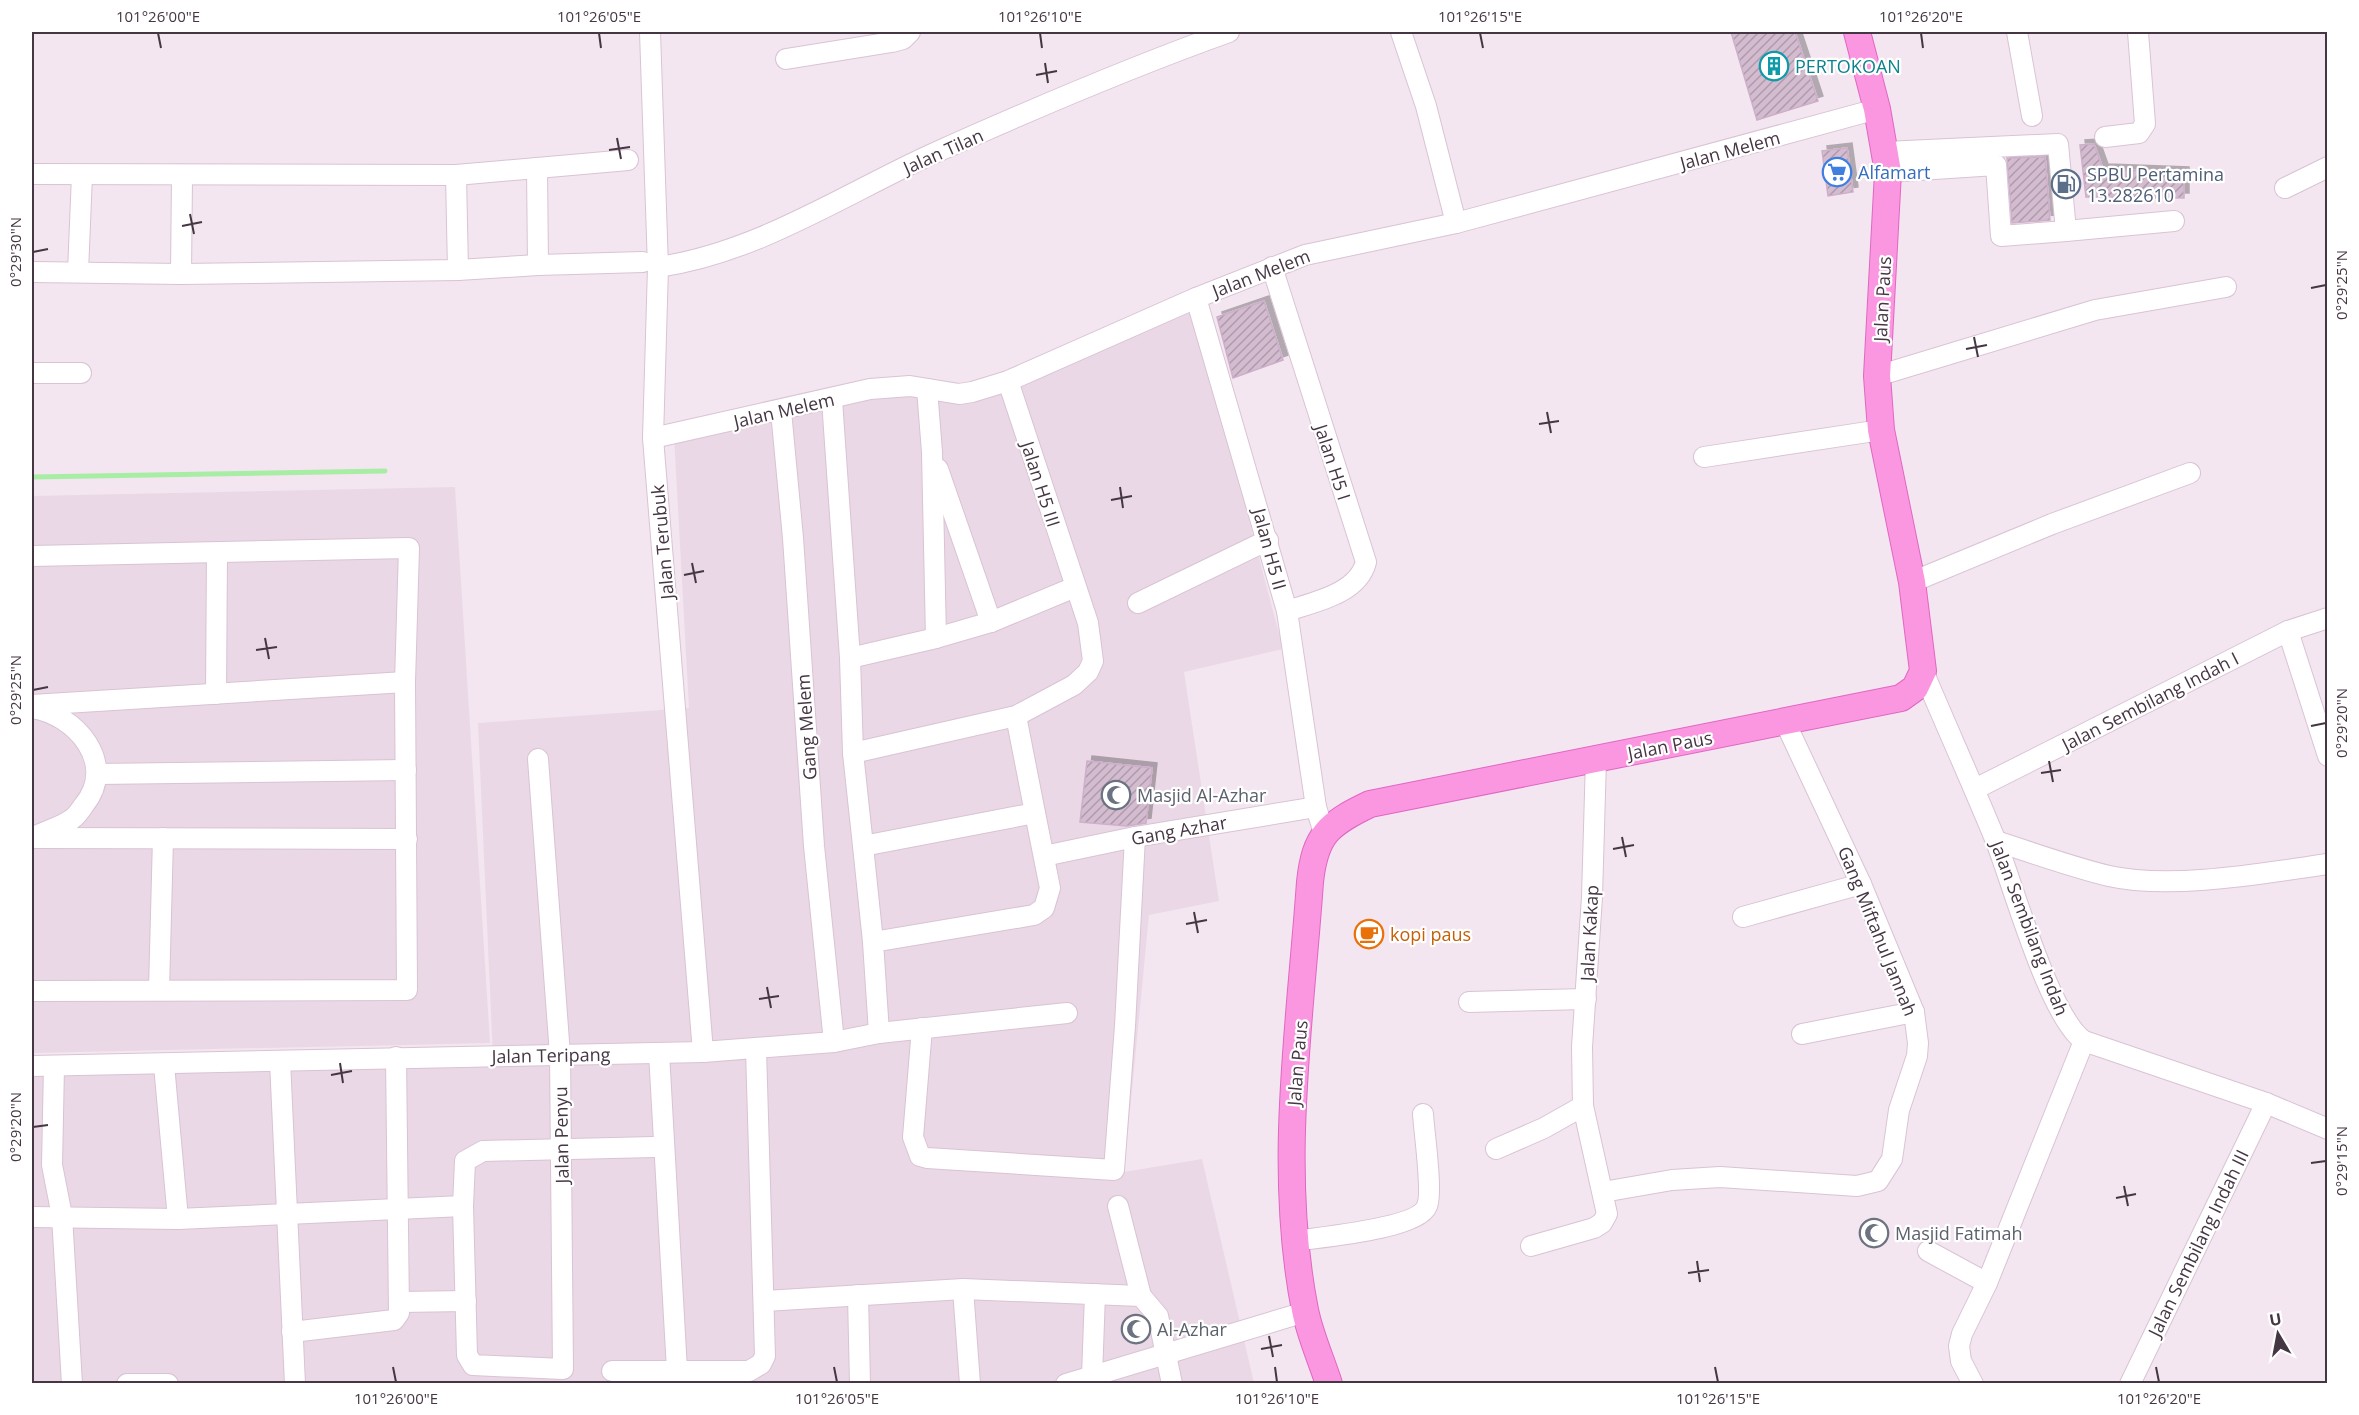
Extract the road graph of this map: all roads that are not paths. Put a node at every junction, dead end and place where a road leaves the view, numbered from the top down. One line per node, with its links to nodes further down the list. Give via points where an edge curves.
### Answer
1 (650, 32): 24 (street, Jalan Terubuk)
2 (910, 32): 8 (street, via 892,42)
3 (1229, 32): 24 (street, Jalan Tilan, via 1157,58 930,155 750,243 694,262)
4 (1401, 32): 22 (street)
5 (1857, 32): 9 (main road, Jalan Paus)
6 (2017, 32): 10 (street)
7 (2138, 32): 11 (street, via 2145,124 2139,134)
8 (786, 58)
9 (1877, 109): 13 (main road, Jalan Paus); 22 (street, Jalan Melem)
10 (2032, 116)
11 (2105, 137)
12 (628, 160): 15 (street)
13 (1887, 162): 23 (street, via 1996,165 2001,236); 23 (street, via 2058,144); 35 (main road, Jalan Paus)
14 (2328, 166): 20 (street)
15 (537, 168): 18 (street); 25 (street)
16 (32, 174): 17 (street)
17 (82, 175): 19 (street); 29 (street)
18 (456, 175): 19 (street); 27 (street)
19 (182, 177): 30 (street)
20 (2284, 188)
21 (2174, 221): 23 (street)
22 (1456, 223): 26 (street, Jalan Melem, via 1330,248)
23 (2066, 231)
24 (651, 265): 25 (street, Jalan Tilan); 41 (street, Jalan Terubuk)
25 (538, 266): 27 (street, Jalan Tilan)
26 (1272, 267): 32 (street, Jalan Melem); 51 (street, Jalan H5 I, via 1366,562 1359,579 1349,586)
27 (458, 270): 30 (street, Jalan Tilan)
28 (32, 272): 29 (street, Jalan Tilan)
29 (78, 272): 30 (street, Jalan Tilan)
30 (181, 274)
31 (2226, 287): 35 (street, via 2095,310)
32 (1196, 298): 36 (street, Jalan Melem); 45 (street, Jalan H5 II)
33 (32, 373): 34 (street)
34 (81, 373)
35 (1877, 376): 40 (main road, Jalan Paus)
36 (1008, 381): 37 (street, Jalan Melem, via 959,394); 49 (street, Jalan H5 III)
37 (927, 388): 38 (street, Jalan Melem, via 890,387); 42 (street)
38 (832, 400): 39 (street, Jalan Melem); 56 (street)
39 (781, 411): 41 (street, Jalan Melem); 94 (street, Gang Melem, via 814,846)
40 (1881, 430): 43 (street); 48 (main road, Jalan Paus)
41 (653, 438): 96 (street, Jalan Terubuk)
42 (933, 452): 53 (street); 55 (street)
43 (1704, 457)
44 (2190, 473): 48 (street)
45 (1268, 540): 50 (street); 51 (street, Jalan H5 II)
46 (217, 552): 47 (street); 58 (street, via 410,548); 59 (street)
47 (32, 556)
48 (1912, 582): 57 (main road, Jalan Paus)
49 (1075, 586): 53 (street); 61 (street, Jalan H5 III, via 1088,623 1093,662 1074,685)
50 (1138, 603)
51 (1287, 611): 70 (street, Jalan H5 II)
52 (2328, 618): 54 (street, Jalan Sembilang Indah I)
53 (991, 622): 55 (street)
54 (2288, 631): 64 (street); 69 (street, Jalan Sembilang Indah I)
55 (936, 638): 56 (street)
56 (850, 658): 63 (street)
57 (1923, 671): 62 (main road, Jalan Paus, via 1915,688 1901,698); 69 (street, Jalan Sembilang Indah)
58 (405, 682): 59 (street); 67 (street)
59 (216, 694): 60 (street)
60 (32, 706): 68 (street, via 45,710 84,736 98,767)
61 (1016, 716): 63 (street); 71 (street)
62 (1785, 722): 66 (main road, Jalan Paus); 81 (street, Gang Miftahul Jannah)
63 (853, 753): 78 (street)
64 (2328, 756)
65 (538, 759): 98 (street, Jalan Penyu)
66 (1596, 759): 72 (main road, Jalan Paus, via 1370,804); 86 (street, Jalan Kakap)
67 (406, 770): 68 (street); 76 (street)
68 (97, 774): 74 (street, via 94,793 72,819)
69 (1975, 789): 77 (street, Jalan Sembilang Indah)
70 (1316, 807): 72 (street, Jalan H5 II); 73 (street, Gang Azhar)
71 (1035, 813): 78 (street); 79 (street)
72 (1324, 832): 119 (main road, Jalan Paus, via 1312,858 1290,1144)
73 (1135, 837): 79 (street, Gang Azhar); 90 (street, via 1114,1170 920,1155 913,1137)
74 (32, 838): 75 (street)
75 (163, 838): 76 (street); 84 (street)
76 (407, 839): 84 (street, via 407,990)
77 (1996, 841): 80 (street, via 2110,876 2133,879 2240,876); 93 (street, Jalan Sembilang Indah, via 2060,1010 2073,1034)
78 (863, 846): 83 (street)
79 (1044, 856): 83 (street, via 1050,894 1044,908 1034,915)
80 (2328, 864)
81 (1861, 884): 82 (street); 88 (street, Gang Miftahul Jannah)
82 (1743, 917)
83 (873, 942): 91 (street)
84 (159, 990): 85 (street)
85 (32, 991)
86 (1586, 999): 87 (street); 105 (street, Jalan Kakap)
87 (1469, 1002)
88 (1914, 1012): 92 (street); 111 (street, Gang Miftahul Jannah, via 1917,1056 1899,1110 1892,1159 1878,1180 1857,1186 1720,1177)
89 (1067, 1013): 90 (street, Jalan Teripang)
90 (922, 1028): 91 (street, Jalan Teripang)
91 (879, 1033): 94 (street, Jalan Teripang)
92 (1802, 1034)
93 (2084, 1041): 104 (street); 122 (street)
94 (834, 1042): 95 (street, Jalan Teripang)
95 (756, 1049): 96 (street, Jalan Teripang); 127 (street)
96 (703, 1052): 97 (street, Jalan Teripang)
97 (659, 1053): 98 (street, Jalan Teripang); 134 (street)
98 (560, 1055): 99 (street, Jalan Teripang); 109 (street, Jalan Penyu)
99 (396, 1057): 100 (street, Jalan Teripang); 114 (street)
100 (280, 1061): 101 (street, Jalan Teripang); 115 (street)
101 (164, 1065): 103 (street, Jalan Teripang); 118 (street)
102 (32, 1066): 103 (street, Jalan Teripang)
103 (54, 1066): 116 (street, via 52,1165)
104 (2266, 1103): 107 (street); 146 (street, Jalan Sembilang Indah III)
105 (1583, 1106): 110 (street); 111 (street, Jalan Kakap)
106 (1423, 1114): 119 (street, via 1429,1199 1423,1212 1403,1223)
107 (2328, 1129)
108 (654, 1147): 109 (street)
109 (561, 1148): 112 (street, via 474,1154 464,1164); 128 (street, Jalan Penyu, via 563,1369 473,1365 467,1355)
110 (1496, 1149)
111 (1603, 1191): 120 (street, Jalan Kakap, via 1607,1215 1602,1223)
112 (463, 1206): 114 (street); 128 (street)
113 (1118, 1206): 126 (street)
114 (399, 1211): 115 (street); 129 (street)
115 (286, 1214): 118 (street); 131 (street)
116 (62, 1216): 117 (street); 118 (street); 136 (street)
117 (32, 1217)
118 (178, 1219)
119 (1295, 1241): 130 (main road, Jalan Paus)
120 (1531, 1246)
121 (1928, 1251): 122 (street)
122 (1987, 1283): 145 (street, via 1959,1346 1962,1366)
123 (963, 1289): 124 (street); 125 (street); 141 (street)
124 (1095, 1294): 126 (street); 135 (street)
125 (858, 1295): 127 (street); 140 (street)
126 (1141, 1296): 132 (street, via 1158,1316)
127 (765, 1300): 134 (street, via 766,1351 761,1364 749,1371)
128 (466, 1301): 129 (street)
129 (400, 1302): 131 (street, via 399,1313 393,1320)
130 (1305, 1312): 132 (street); 144 (main road, Jalan Paus)
131 (292, 1332): 139 (street)
132 (1164, 1355): 135 (street); 143 (street)
133 (612, 1371): 134 (street)
134 (677, 1371)
135 (1092, 1376): 142 (street)
136 (72, 1383)
137 (127, 1383): 138 (street)
138 (168, 1383)
139 (295, 1383)
140 (860, 1383)
141 (970, 1383)
142 (1066, 1383)
143 (1172, 1383)
144 (1329, 1383)
145 (1973, 1383)
146 (2130, 1383)

